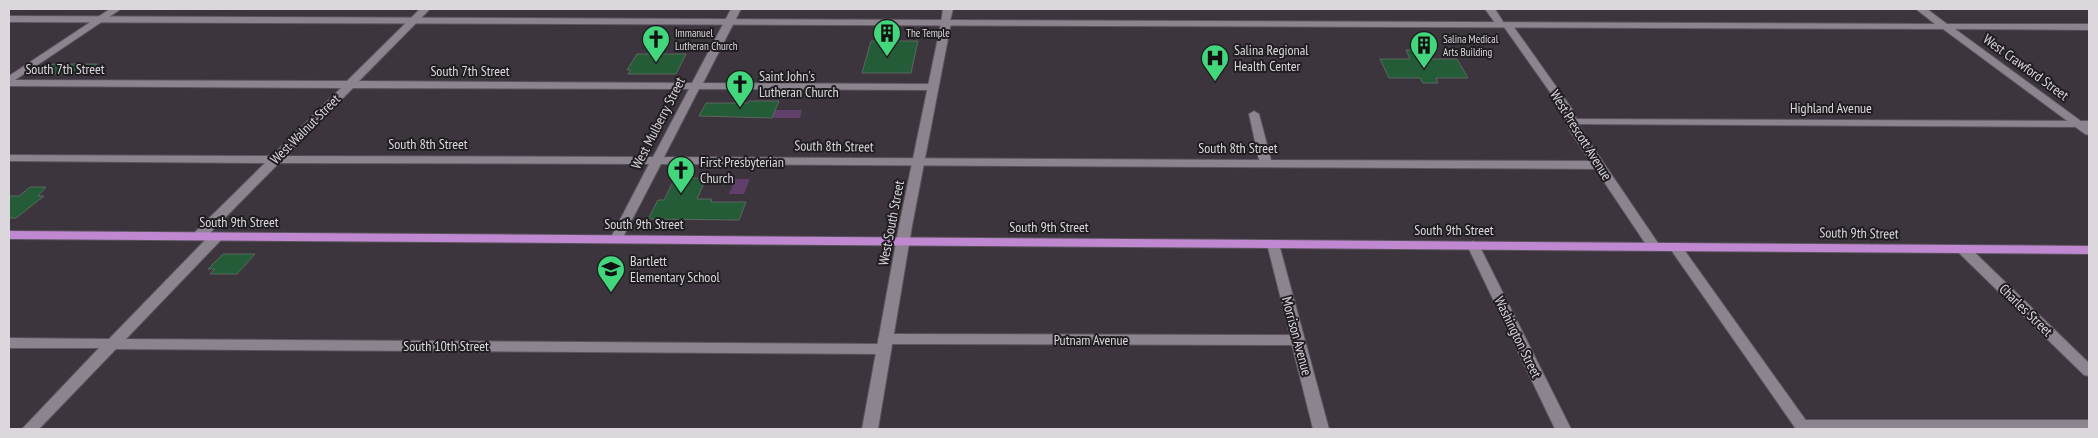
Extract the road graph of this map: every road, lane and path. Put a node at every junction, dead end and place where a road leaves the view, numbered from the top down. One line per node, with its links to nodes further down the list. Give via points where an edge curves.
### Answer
1 (116, 9): 8 (street)
2 (425, 9): 9 (street, West Walnut Street)
3 (736, 9): 10 (street, West Mulberry Street)
4 (948, 9): 11 (street, West South Street)
5 (1490, 9): 12 (street, West Prescott Avenue)
6 (1921, 9): 13 (street, West Crawford Street)
7 (9, 20): 8 (street)
8 (100, 20): 9 (street); 15 (street)
9 (413, 21): 10 (street); 16 (street, West Walnut Street)
10 (729, 22): 11 (street); 17 (street, West Mulberry Street)
11 (946, 23): 12 (street); 18 (street, West South Street)
12 (1505, 25): 13 (street); 20 (street, West Prescott Avenue, via 1567,109)
13 (1945, 27): 14 (street); 21 (street, West Crawford Street)
14 (2089, 27)
15 (9, 82): 16 (street, South 7th Street)
16 (350, 84): 17 (street, South 7th Street); 24 (street, West Walnut Street)
17 (694, 85): 18 (street, South 7th Street); 25 (street, West Mulberry Street)
18 (931, 87): 26 (street, West South Street)
19 (1254, 114): 27 (street)
20 (1572, 122): 21 (street, Highland Avenue); 28 (street, West Prescott Avenue)
21 (2084, 124): 22 (street, West Crawford Street)
22 (2089, 132)
23 (9, 158): 24 (street, South 8th Street)
24 (275, 159): 25 (street, South 8th Street); 30 (street, West Walnut Street)
25 (656, 160): 26 (street, South 8th Street); 32 (street, West Mulberry Street)
26 (918, 162): 27 (street, South 8th Street); 33 (street, West South Street)
27 (1266, 163): 28 (street, South 8th Street)
28 (1598, 165): 36 (street, West Prescott Avenue)
29 (9, 235): 30 (main road, South 9th Street)
30 (198, 237): 31 (main road, South 9th Street)
31 (216, 237): 32 (main road, South 9th Street); 42 (street)
32 (616, 239): 33 (main road, South 9th Street)
33 (902, 240): 34 (main road, South 9th Street); 43 (street, West South Street)
34 (1273, 244): 35 (main road, South 9th Street); 40 (street, Morrison Avenue)
35 (1473, 245): 36 (main road, South 9th Street); 50 (street, Washington Street)
36 (1654, 246): 37 (main road, South 9th Street)
37 (1676, 247): 38 (main road, South 9th Street); 46 (street)
38 (1963, 250): 39 (main road, South 9th Street); 44 (street, Charles Street)
39 (2089, 250)
40 (1298, 340): 43 (street, Putnam Avenue); 49 (street, Morrison Avenue)
41 (9, 343): 42 (street, South 10th Street)
42 (113, 344): 43 (street, South 10th Street); 47 (street)
43 (884, 344): 48 (street, West South Street)
44 (2089, 371)
45 (2089, 426): 46 (street)
46 (1803, 428)
47 (30, 429)
48 (870, 429)
49 (1322, 429)
50 (1562, 429)

